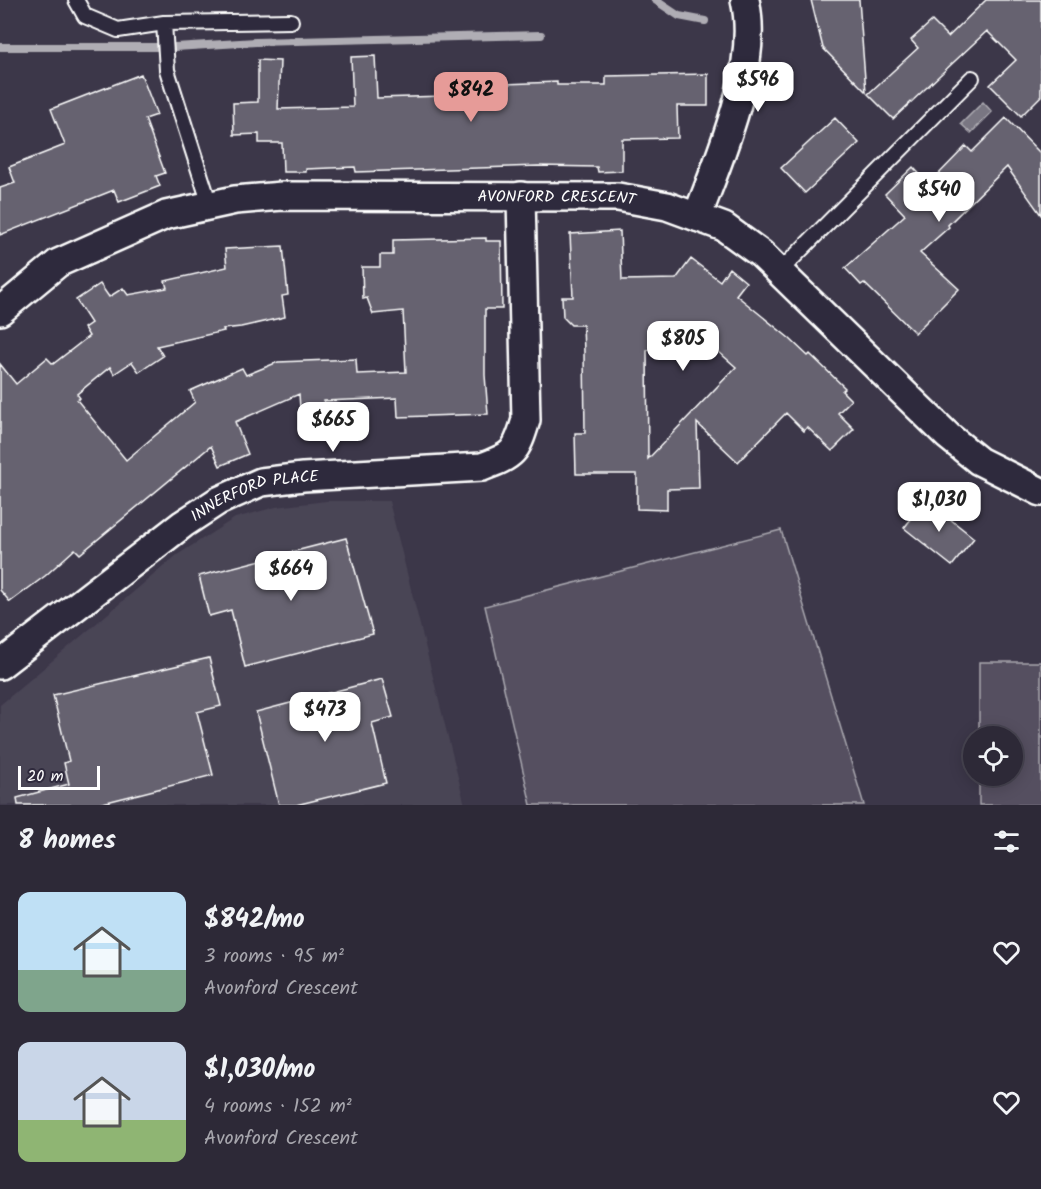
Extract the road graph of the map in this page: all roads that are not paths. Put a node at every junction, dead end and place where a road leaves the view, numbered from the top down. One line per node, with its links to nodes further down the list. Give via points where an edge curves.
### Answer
1 (76, 0): 4 (lane, via 85,16 118,30)
2 (745, 0): 8 (street, via 750,19 734,118)
3 (291, 21): 4 (lane)
4 (165, 23): 7 (lane, via 167,70)
5 (972, 78): 9 (lane)
6 (521, 196): 7 (street, AVONFORD CRESCENT, via 282,196); 8 (street, AVONFORD CRESCENT, via 618,197 667,206); 12 (street, INNERFORD PLACE, via 526,420 519,443 508,457 482,467 261,482 218,501 183,524)
7 (210, 205): 10 (street, AVONFORD CRESCENT, via 166,215 58,263)
8 (697, 217): 9 (street, AVONFORD CRESCENT, via 724,227)
9 (778, 272): 11 (street, AVONFORD CRESCENT, via 948,436 979,461)
10 (0, 311)
11 (1041, 492)
12 (0, 665)

